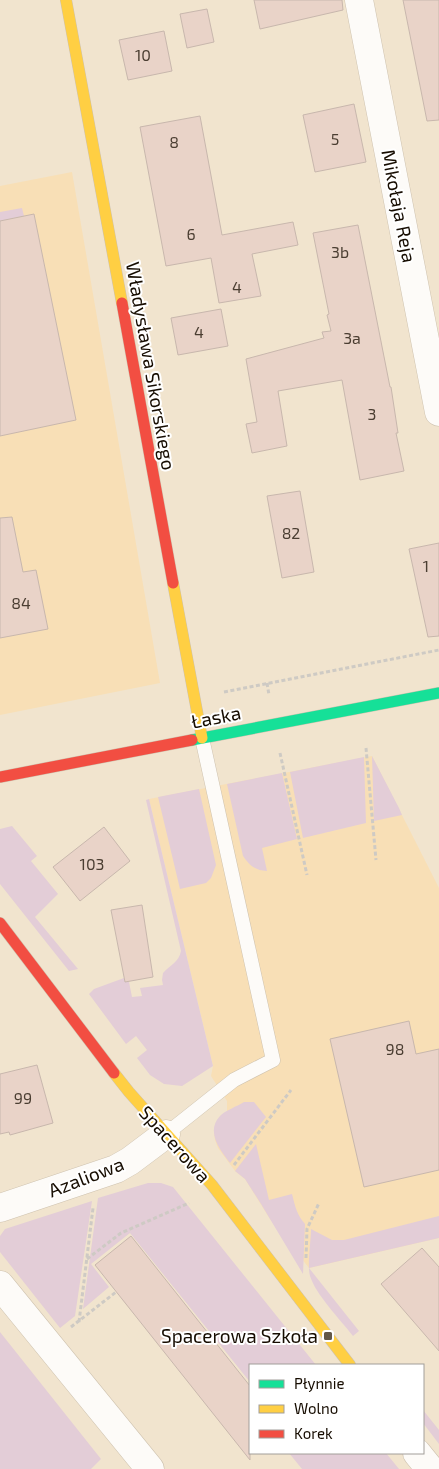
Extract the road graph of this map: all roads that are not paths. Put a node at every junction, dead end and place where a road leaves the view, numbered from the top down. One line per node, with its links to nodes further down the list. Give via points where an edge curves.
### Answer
1 (66, 0): 5 (street, Władysława Sikorskiego)
2 (359, 0): 3 (street, Mikołaja Reja)
3 (439, 412)
4 (439, 693): 5 (street, Łaska)
5 (202, 738): 6 (street, Łaska); 8 (lane, via 273,1060 234,1080)
6 (0, 777)
7 (0, 923): 8 (street, Spacerowa, via 129,1092)
8 (166, 1134): 9 (street, Azaliowa, via 116,1169); 11 (street, Spacerowa, via 212,1185)
9 (0, 1208)
10 (0, 1285): 13 (street)
11 (349, 1364)
12 (418, 1454): 14 (street)
13 (150, 1469)
14 (430, 1469)

